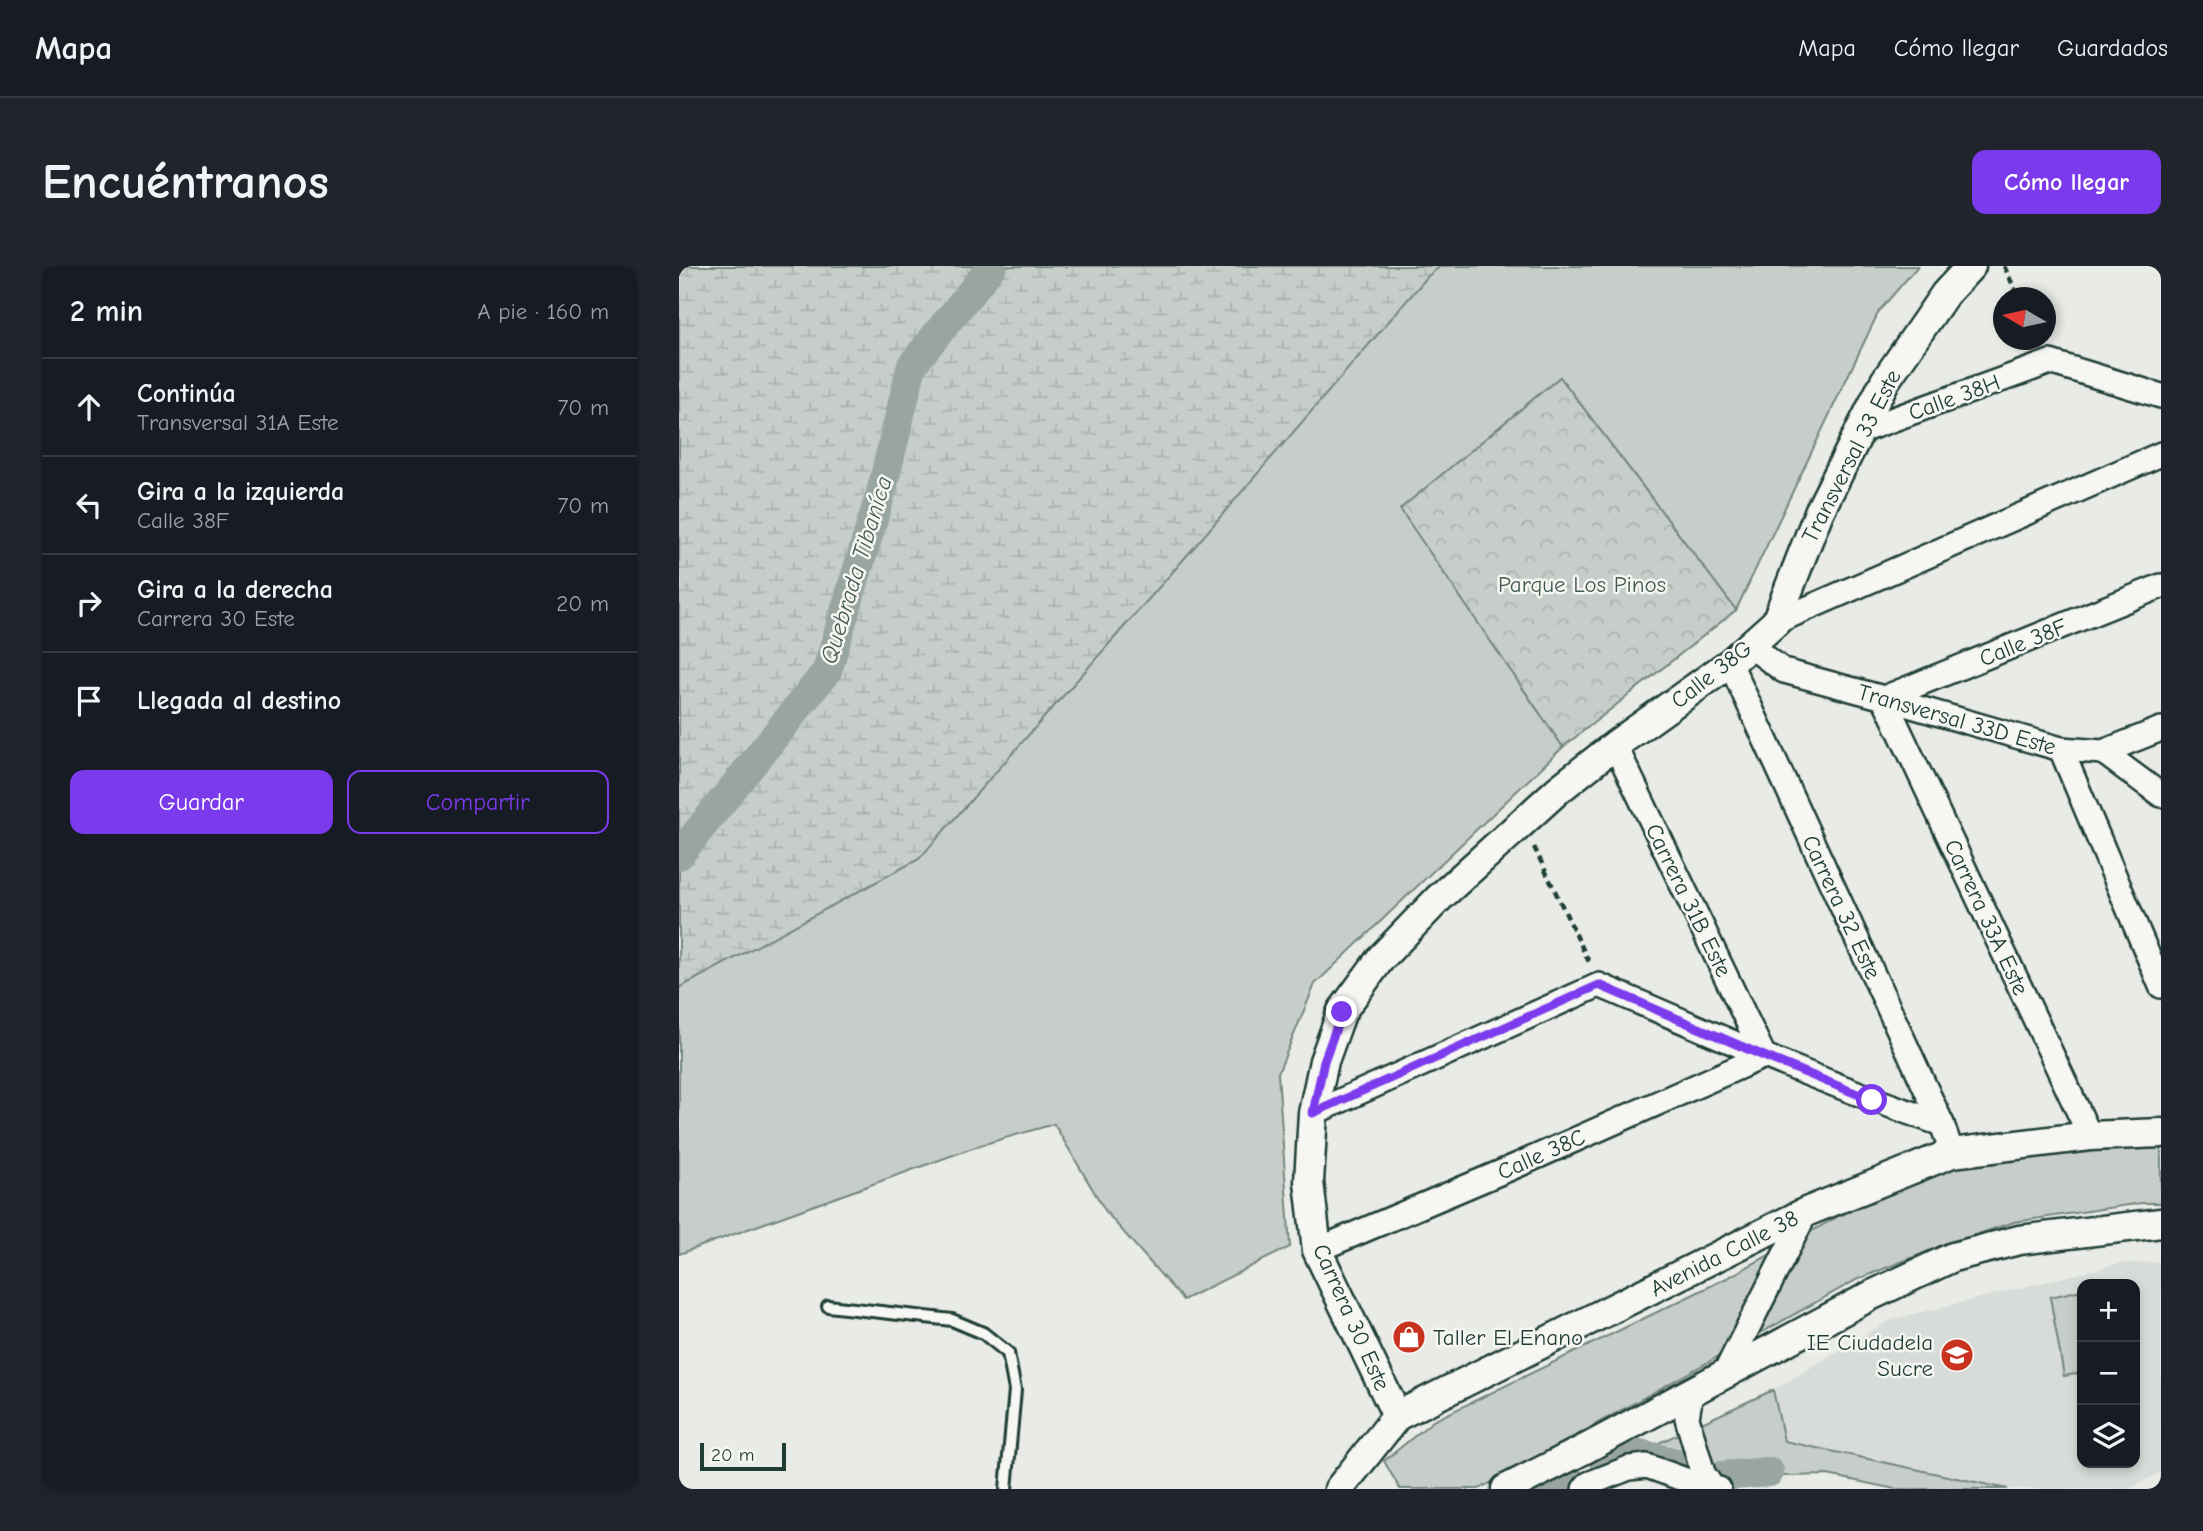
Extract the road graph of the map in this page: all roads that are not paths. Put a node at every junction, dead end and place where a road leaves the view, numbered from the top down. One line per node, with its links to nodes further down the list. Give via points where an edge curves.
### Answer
1 (1971, 266): 3 (street, Transversal 33 Este, via 1945,294 1885,381)
2 (2161, 396): 3 (street, Calle 38H, via 2050,362)
3 (1859, 432): 6 (street, Transversal 33 Este, via 1819,512)
4 (2161, 454): 6 (street, Calle 38G)
5 (2161, 586): 8 (street, Calle 38F)
6 (1776, 622): 7 (street, Calle 38G)
7 (1739, 654): 8 (street, Transversal 33D Este); 10 (street, Calle 38G); 18 (street, Carrera 32 Este)
8 (1884, 698): 11 (street, Transversal 33D Este); 20 (street, Carrera 33A Este)
9 (2161, 729): 12 (street)
10 (1615, 745): 15 (street, Calle 38G, via 1439,898 1381,958); 16 (street, Carrera 31B Este)
11 (2061, 750): 12 (street, Transversal 33D Este); 14 (street)
12 (2103, 752): 13 (street)
13 (2161, 795)
14 (2161, 986)
15 (1342, 1012): 17 (street, Carrera 30 Este, via 1324,1061)
16 (1764, 1056): 17 (street, via 1599,985); 18 (street); 24 (street, Calle 38C)
17 (1313, 1113): 24 (street, Carrera 30 Este, via 1309,1182)
18 (1942, 1124): 21 (street, Carrera 32 Este)
19 (2161, 1133): 20 (street, Avenida Calle 38)
20 (2090, 1136): 21 (street, Avenida Calle 38)
21 (1952, 1153): 22 (street, Avenida Calle 38)
22 (1807, 1212): 26 (street); 28 (street, Avenida Calle 38)
23 (2161, 1223): 26 (street, via 2019,1240 1954,1257)
24 (1317, 1250): 28 (street, Carrera 30 Este)
25 (828, 1306): 32 (lane, via 952,1320 983,1333 1008,1353 1015,1390)
26 (1724, 1375): 27 (street)
27 (1692, 1393): 29 (street); 31 (street, via 1687,1418 1703,1473)
28 (1398, 1416): 33 (street, Avenida Calle 38)
29 (1587, 1448): 30 (street); 34 (street)
30 (1587, 1487): 31 (street, via 1629,1468 1647,1466)
31 (1715, 1488)
32 (1006, 1489)
33 (1339, 1489)
34 (1506, 1489)

